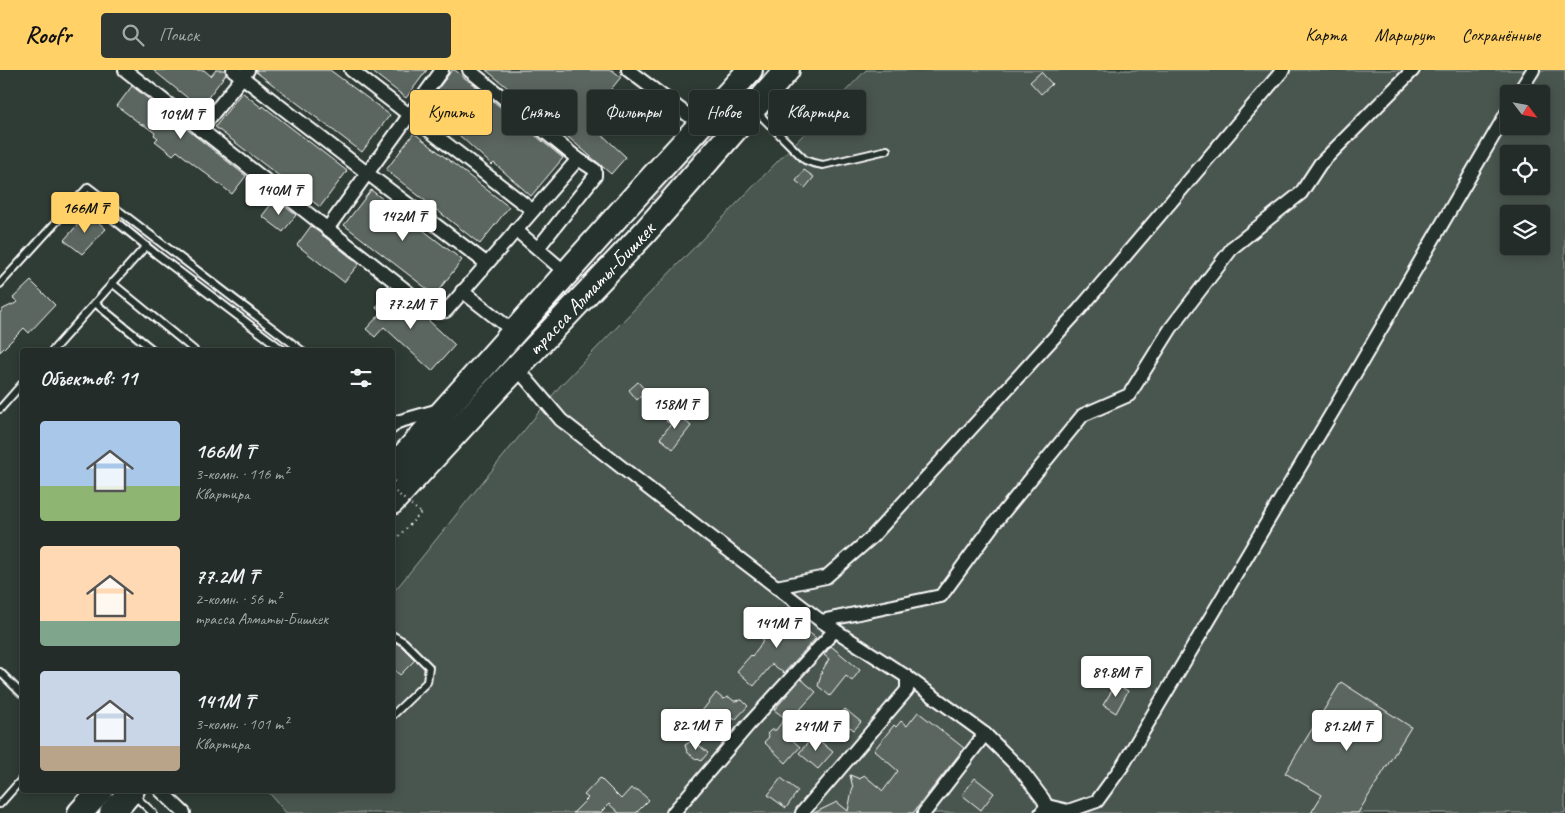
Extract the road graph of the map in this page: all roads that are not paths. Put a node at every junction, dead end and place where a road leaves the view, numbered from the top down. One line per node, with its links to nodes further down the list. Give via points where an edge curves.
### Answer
1 (125, 70): 19 (street)
2 (351, 70): 16 (street)
3 (442, 70): 16 (street)
4 (469, 70): 23 (street)
5 (628, 70): 17 (street)
6 (750, 70): 13 (highway, трасса Алматы-Бишкек)
7 (787, 70): 14 (highway, трасса Алматы-Бишкек)
8 (1283, 70): 52 (street, via 1080,310 872,537 826,577)
9 (1413, 70): 53 (street, via 1320,164 1301,193 1233,247 1171,328 1129,395 1084,415 993,525 941,596)
10 (1532, 70): 12 (street)
11 (241, 72): 19 (street); 24 (street)
12 (1523, 85)
13 (732, 90)
14 (759, 103)
15 (759, 114): 22 (lane, via 805,160 813,163 823,164)
16 (409, 116): 24 (street); 26 (street)
17 (689, 116)
18 (1500, 124): 68 (street, via 1123,765 1097,801)
19 (200, 130): 28 (street)
20 (692, 135): 27 (highway, трасса Алматы-Бишкек)
21 (731, 135): 30 (highway, трасса Алматы-Бишкек)
22 (887, 150)
23 (578, 159): 26 (street); 32 (street, via 595,170 596,176)
24 (367, 174): 28 (street); 33 (street)
25 (82, 194): 31 (lane); 36 (lane); 44 (lane, via 88,187)
26 (532, 210): 29 (street)
27 (621, 212): 30 (highway); 34 (highway, трасса Алматы-Бишкек)
28 (327, 229): 37 (street, via 437,312 446,311)
29 (516, 230): 32 (street); 33 (street)
30 (645, 232): 45 (highway, трасса Алматы-Бишкек)
31 (146, 246): 35 (lane); 43 (lane)
32 (538, 248): 34 (street)
33 (486, 263): 37 (street)
34 (566, 274): 39 (highway, трасса Алматы-Бишкек)
35 (112, 283): 38 (lane); 42 (lane)
36 (0, 284)
37 (462, 291): 39 (street)
38 (95, 303): 40 (lane); 41 (lane)
39 (514, 332): 47 (highway, трасса Алматы-Бишкек)
40 (55, 348)
41 (151, 348)
42 (192, 348)
43 (280, 348)
44 (298, 348)
45 (516, 368): 51 (highway, трасса Алматы-Бишкек); 52 (street, via 561,420)
46 (20, 386): 48 (lane)
47 (450, 404): 49 (street, via 436,412); 50 (highway, трасса Алматы-Бишкек)
48 (0, 409)
49 (395, 423)
50 (395, 466)
51 (395, 499)
52 (776, 587): 53 (street)
53 (821, 621): 54 (street)
54 (835, 630): 57 (street); 73 (street)
55 (395, 637): 59 (lane, via 429,667 427,682)
56 (0, 672): 58 (lane)
57 (907, 677): 60 (street); 74 (street, via 907,690)
58 (20, 692)
59 (395, 713)
60 (986, 734): 67 (street, via 1021,770); 75 (street)
61 (20, 781): 66 (lane)
62 (98, 793): 69 (highway)
63 (129, 793): 70 (highway)
64 (133, 793): 71 (lane)
65 (163, 793): 72 (street)
66 (0, 804)
67 (1046, 811): 68 (street)
68 (1069, 812)
69 (80, 813)
70 (112, 813)
71 (153, 813)
72 (184, 813)
73 (673, 813)
74 (802, 813)
75 (924, 813)

